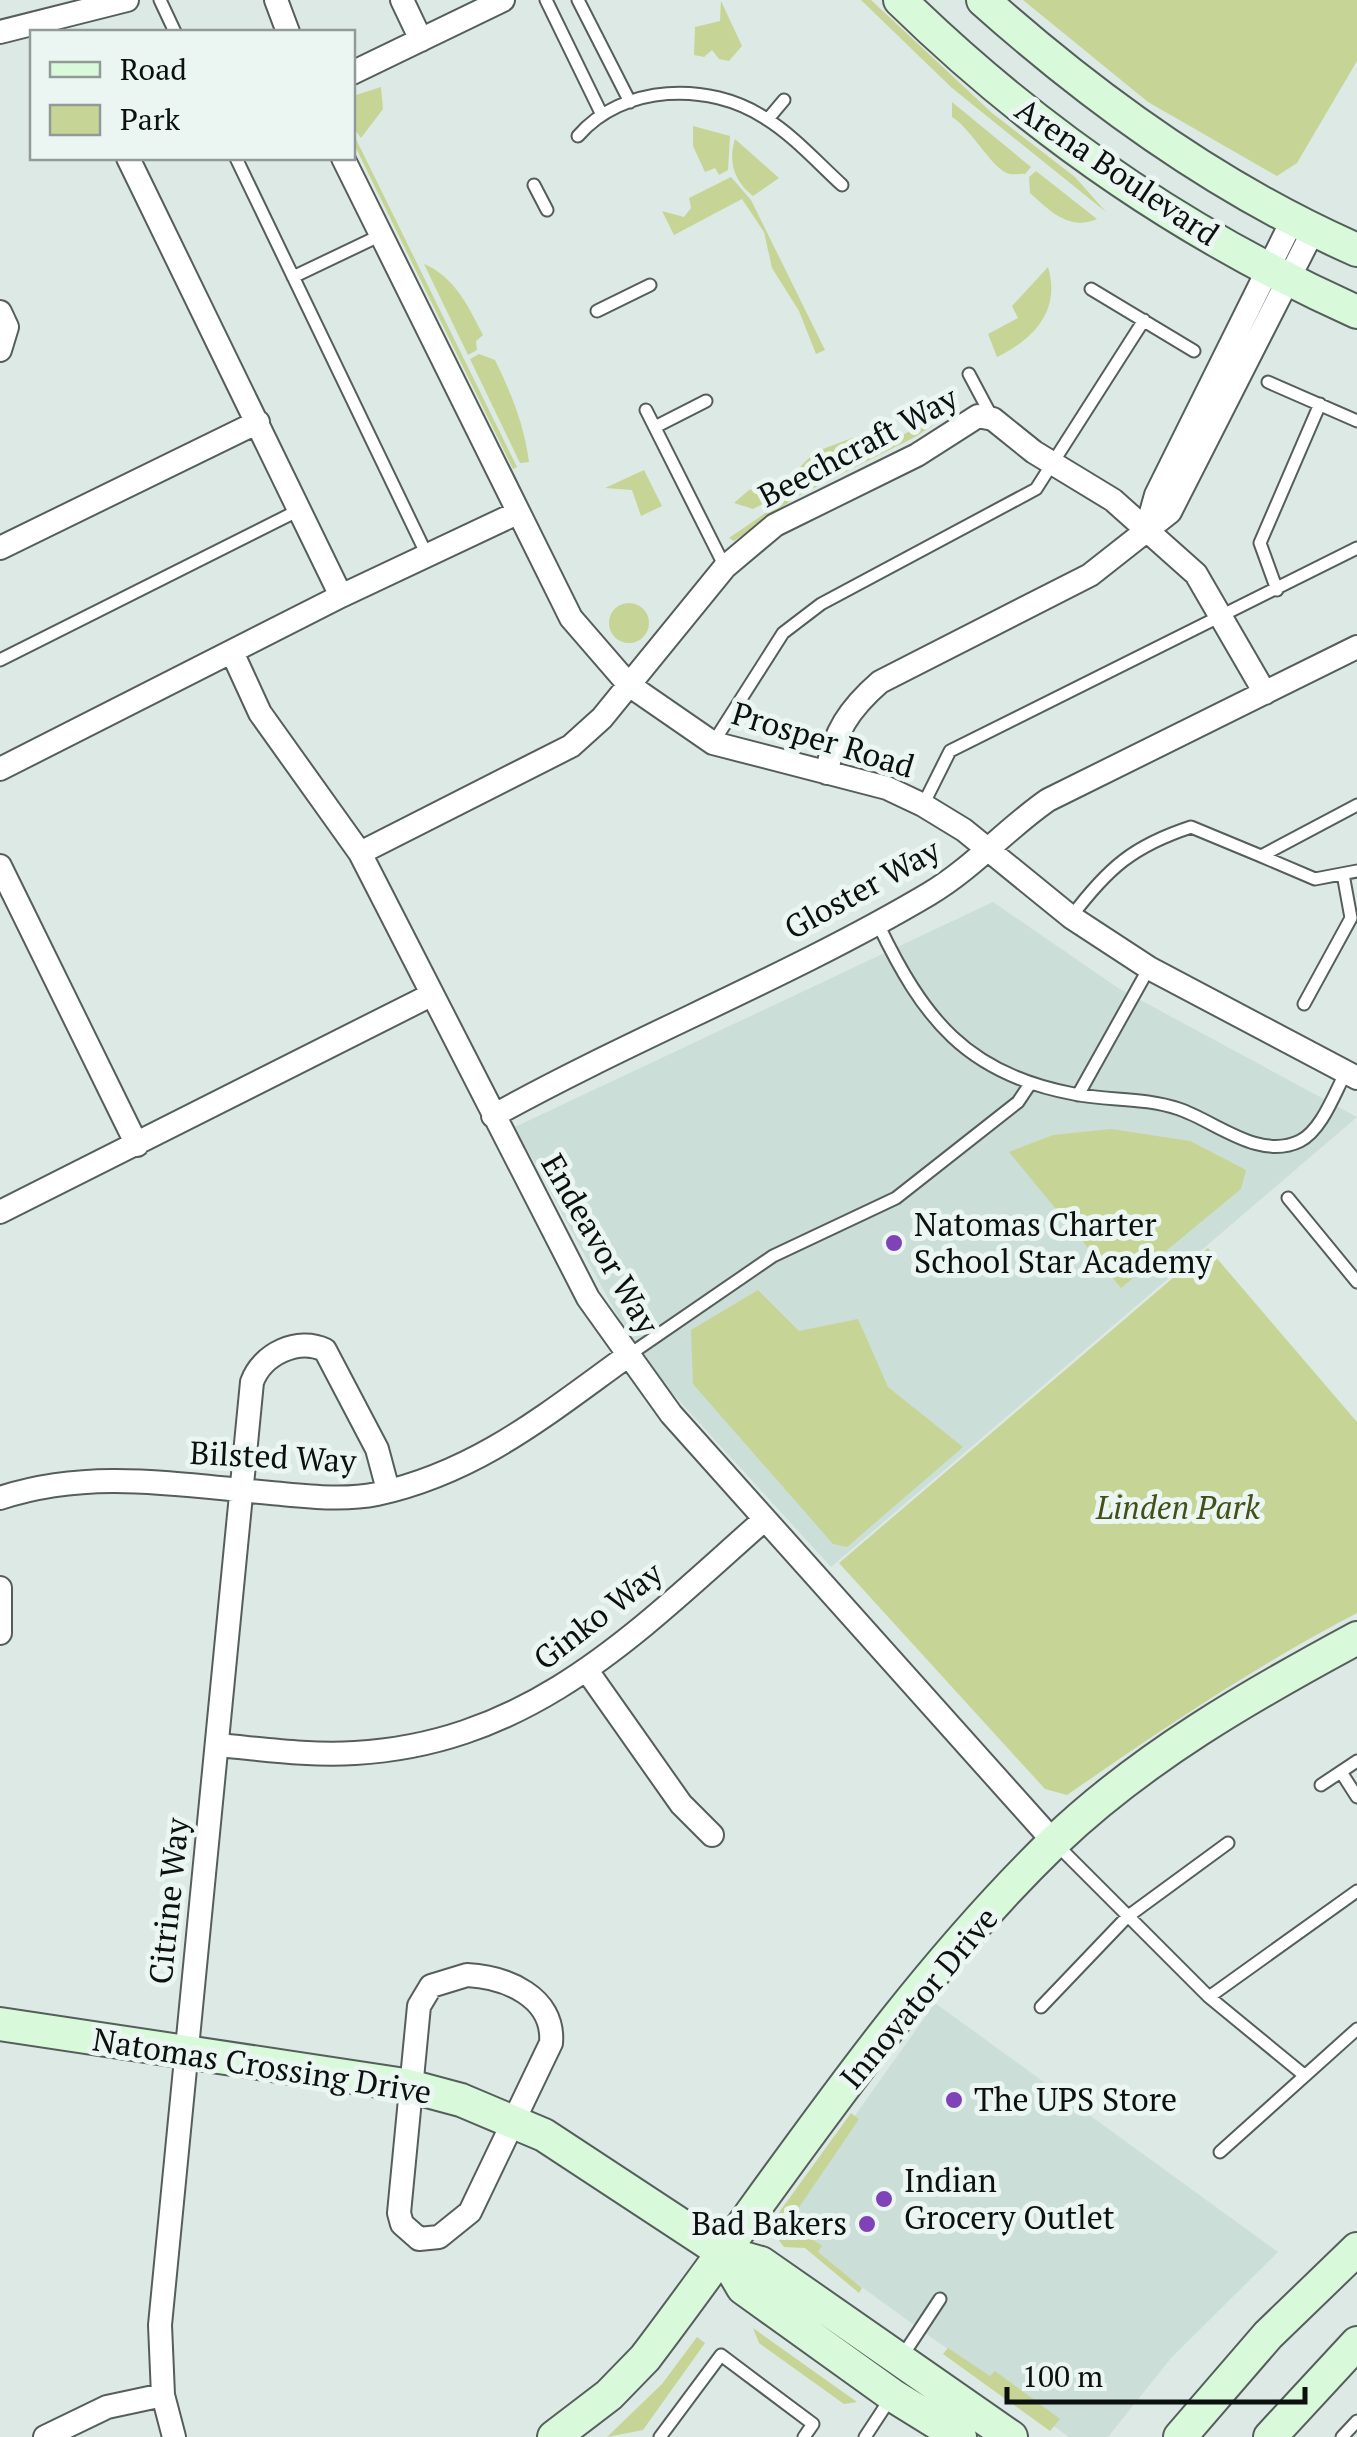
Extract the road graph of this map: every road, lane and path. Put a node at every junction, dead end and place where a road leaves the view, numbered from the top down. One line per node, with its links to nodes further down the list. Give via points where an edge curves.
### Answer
1 (127, 0): 10 (street)
2 (160, 0): 11 (lane)
3 (276, 0): 12 (street)
4 (402, 0): 14 (street)
5 (503, 0): 14 (street)
6 (546, 0): 18 (lane)
7 (578, 0): 17 (lane)
8 (900, 0): 30 (street, Arena Boulevard, via 1022,111 1172,214)
9 (983, 0): 27 (street, Arena Boulevard, via 1099,96)
10 (66, 24): 13 (street)
11 (174, 30)
12 (287, 30)
13 (0, 32)
14 (421, 40): 15 (street)
15 (355, 72)
16 (784, 100): 19 (lane)
17 (630, 102): 18 (lane); 19 (lane, via 662,92 723,98)
18 (602, 115): 20 (lane)
19 (768, 119): 25 (lane)
20 (578, 136)
21 (129, 160): 47 (street)
22 (237, 160): 31 (lane)
23 (344, 160): 28 (street, Prosper Road)
24 (534, 185): 26 (lane)
25 (842, 185)
26 (547, 210)
27 (1303, 224): 29 (street, Arena Boulevard); 30 (street)
28 (381, 235): 31 (lane); 51 (street, Prosper Road)
29 (1357, 250)
30 (1278, 274): 36 (street, Arena Boulevard); 52 (street, via 1156,495)
31 (293, 276): 55 (lane)
32 (650, 285): 35 (lane)
33 (1092, 289): 37 (lane)
34 (0, 312): 38 (street, via 7,327)
35 (597, 312)
36 (1357, 312)
37 (1144, 320): 39 (lane); 49 (lane)
38 (0, 350)
39 (1194, 351)
40 (969, 374): 45 (lane)
41 (1268, 382): 43 (lane)
42 (706, 400): 48 (lane)
43 (1320, 404): 46 (lane); 57 (lane, via 1260,543)
44 (646, 410): 48 (lane)
45 (993, 419): 49 (street, Beechcraft Way); 56 (street, Beechcraft Way, via 978,416 917,455 775,525)
46 (1357, 421)
47 (258, 422): 50 (street); 53 (street)
48 (655, 427): 56 (lane)
49 (1055, 465): 52 (street, Beechcraft Way); 65 (lane, via 1036,489 821,604 784,632)
50 (300, 509): 58 (street); 62 (lane)
51 (517, 513): 55 (street); 63 (street, Prosper Road, via 571,618)
52 (1147, 527): 59 (street, Beechcraft Way, via 1196,574); 67 (street, via 1090,574 880,682 853,706 832,744)
53 (0, 548)
54 (1357, 548): 57 (lane)
55 (428, 555): 58 (street)
56 (725, 567): 63 (street, Beechcraft Way)
57 (1277, 590): 59 (lane)
58 (341, 596): 61 (street)
59 (1224, 617): 64 (street, Beechcraft Way); 68 (lane, via 950,751)
60 (1357, 647): 64 (street, Gloster Way)
61 (232, 652): 66 (street); 71 (street, Endeavor Way, via 260,713)
62 (0, 660)
63 (629, 685): 65 (street, Prosper Road); 71 (street, Beechcraft Way, via 572,746)
64 (1265, 693): 70 (street, Gloster Way, via 1048,800)
65 (713, 743): 67 (street, Prosper Road)
66 (0, 769)
67 (826, 773): 68 (street, Prosper Road)
68 (923, 804): 70 (street, Prosper Road)
69 (1357, 806): 72 (lane)
70 (988, 849): 76 (street, Prosper Road); 77 (street, Gloster Way, via 957,877)
71 (360, 853): 79 (street, Endeavor Way)
72 (1261, 856): 75 (lane, via 1315,879); 76 (lane, via 1191,827 1115,863)
73 (0, 866): 85 (street)
74 (1357, 870): 75 (lane)
75 (1343, 874): 80 (lane, via 1352,918)
76 (1071, 917): 78 (street, Prosper Road)
77 (878, 924): 82 (lane, via 938,1025 970,1054); 84 (street, Gloster Way)
78 (1149, 968): 81 (street, Prosper Road); 83 (lane)
79 (431, 995): 84 (street, Endeavor Way); 85 (street)
80 (1304, 1004)
81 (1351, 1075): 83 (lane, via 1300,1141 1267,1146 1157,1102)
82 (1030, 1084): 83 (lane); 89 (lane, via 1018,1102 896,1198 774,1256)
83 (1078, 1095)
84 (494, 1116): 89 (street, Endeavor Way, via 572,1271)
85 (136, 1145): 87 (street)
86 (1288, 1198): 88 (lane)
87 (0, 1212)
88 (1354, 1274)
89 (626, 1357): 91 (street, Bilsted Way, via 470,1464); 93 (street, Endeavor Way)
90 (242, 1490): 91 (street, Bilsted Way, via 325,1498); 91 (street, Citrine Way, via 257,1369 306,1343 330,1356 377,1449); 92 (street, Bilsted Way, via 104,1478); 98 (street, Citrine Way)
91 (388, 1490)
92 (0, 1498)
93 (764, 1519): 97 (street, Ginko Way); 104 (street, Endeavor Way)
94 (0, 1588): 95 (street)
95 (0, 1634)
96 (1357, 1638): 104 (street, Innovator Drive, via 1225,1712)
97 (588, 1672): 98 (street, Ginko Way, via 494,1722 402,1748 308,1753); 103 (street, via 680,1804)
98 (217, 1745): 112 (street, Citrine Way)
99 (1357, 1761): 100 (lane)
100 (1340, 1772): 101 (lane); 102 (lane)
101 (1322, 1784)
102 (1357, 1797)
103 (712, 1835)
104 (1054, 1842): 107 (lane); 118 (street, Innovator Drive, via 890,2024)
105 (1228, 1843): 107 (lane)
106 (1357, 1891): 108 (lane)
107 (1126, 1918): 108 (lane); 109 (lane)
108 (1209, 1997): 113 (lane)
109 (1041, 2006)
110 (0, 2024): 112 (street, Natomas Crossing Drive)
111 (1357, 2029): 113 (lane)
112 (187, 2052): 114 (street, Natomas Crossing Drive); 122 (street, Citrine Way, via 160,2324)
113 (1304, 2075): 116 (lane)
114 (412, 2088): 115 (street, Natomas Crossing Drive); 115 (street, via 399,2213 419,2239 439,2238 470,2212); 115 (street, via 419,2006 431,1986 467,1975 504,1980 534,1999 552,2029)
115 (514, 2120): 118 (street, Natomas Crossing Drive, via 586,2158)
116 (1220, 2152)
117 (1357, 2249): 133 (street, via 1268,2335)
118 (722, 2252): 121 (street, Natomas Crossing Drive, via 761,2263); 123 (street, Natomas Crossing Drive, via 743,2288); 127 (street, Innovator Drive, via 645,2358)
119 (940, 2299): 121 (lane)
120 (1357, 2343): 134 (street)
121 (899, 2362): 132 (street, Natomas Crossing Drive)
122 (163, 2395): 125 (street, via 106,2408); 126 (street, Citrine Way)
123 (892, 2395): 130 (lane); 131 (street, Natomas Crossing Drive)
124 (1357, 2421): 135 (lane)
125 (46, 2437)
126 (174, 2437)
127 (554, 2437)
128 (660, 2437): 129 (lane, via 721,2355 813,2424)
129 (804, 2437)
130 (866, 2437)
131 (960, 2437)
132 (1011, 2437)
133 (1180, 2437)
134 (1270, 2437)
135 (1342, 2437)

